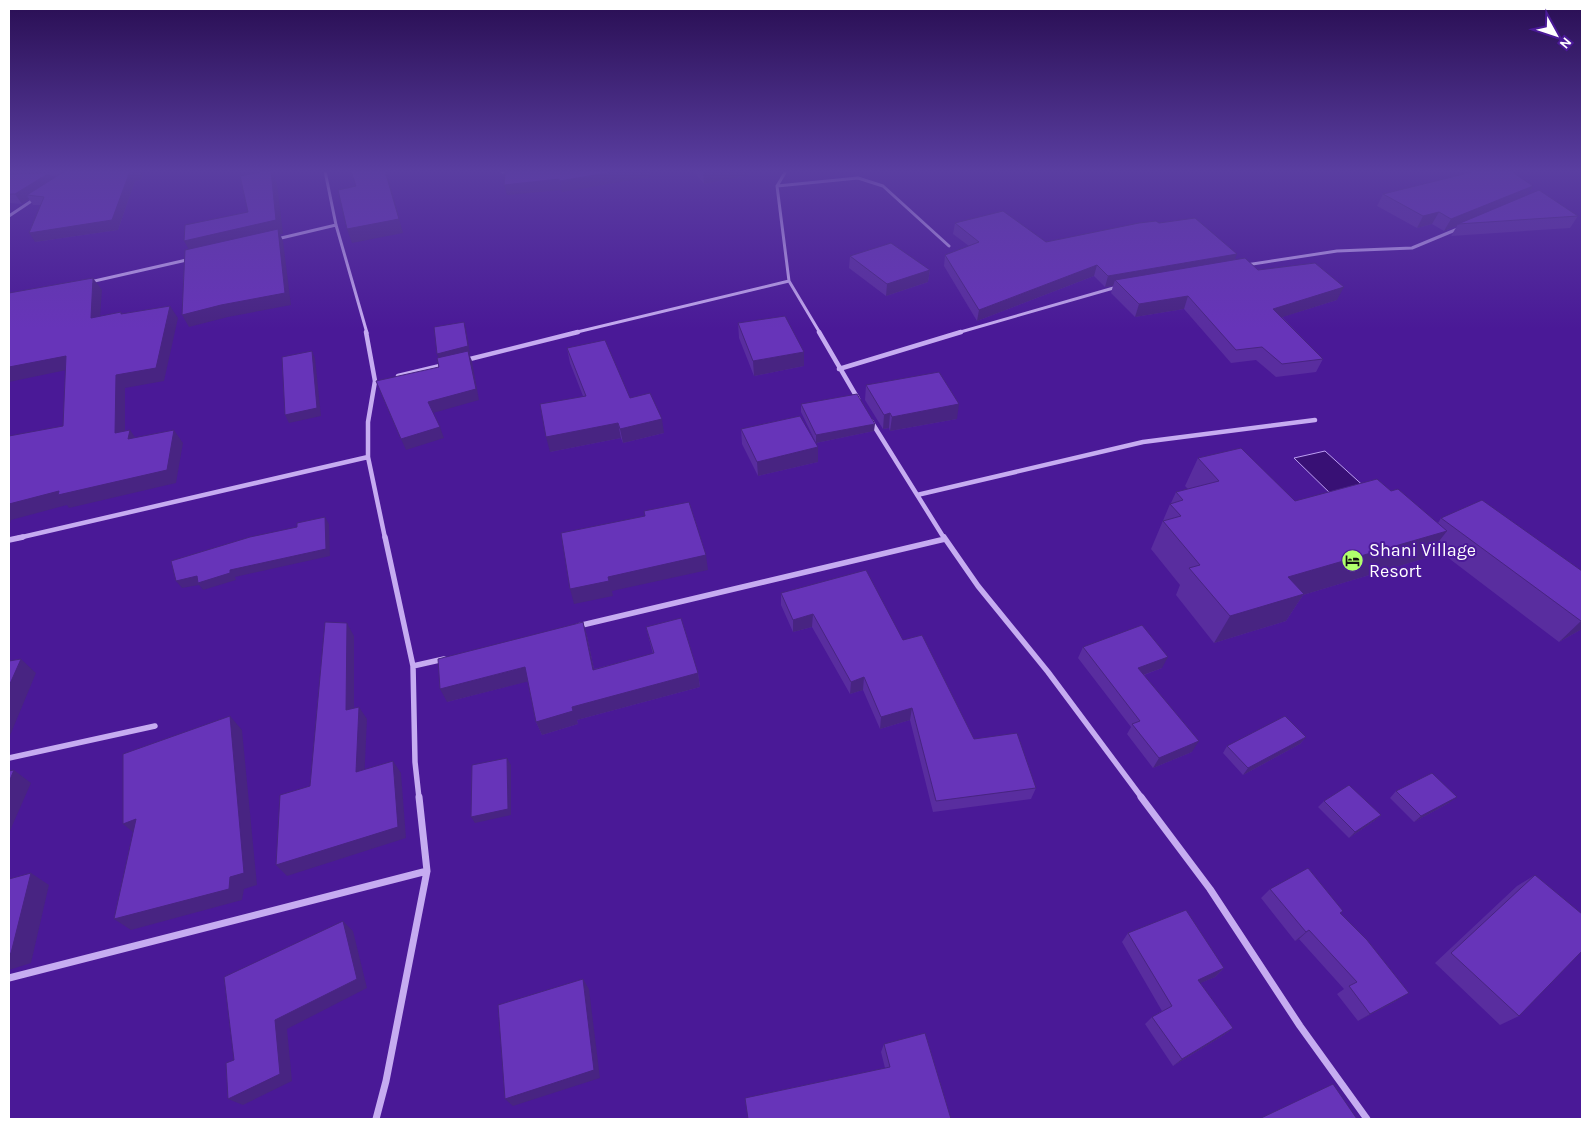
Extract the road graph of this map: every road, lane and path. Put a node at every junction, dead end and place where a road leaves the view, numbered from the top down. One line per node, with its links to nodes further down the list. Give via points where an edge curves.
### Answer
1 (782, 224): 9 (street)
2 (924, 224): 6 (street)
3 (336, 225): 5 (street); 17 (street, via 365,324)
4 (1465, 226): 8 (street, via 1412,248 1337,251)
5 (268, 241)
6 (949, 246)
7 (200, 257): 10 (street)
8 (1237, 266)
9 (789, 281): 12 (street); 14 (street)
10 (84, 283)
11 (1124, 286): 14 (street)
12 (457, 362)
13 (448, 364): 15 (street)
14 (839, 368): 18 (street)
15 (394, 377)
16 (384, 379): 17 (street)
17 (375, 381): 21 (street, via 368,422)
18 (862, 405)
19 (867, 413): 22 (street)
20 (1315, 420): 22 (street, via 1143,442)
21 (368, 457): 24 (street); 27 (street)
22 (918, 495): 23 (street)
23 (945, 539): 25 (street); 33 (street, via 1210,889 1300,1026)
24 (9, 540)
25 (568, 629)
26 (452, 656): 27 (street)
27 (413, 666): 30 (street, via 415,762)
28 (155, 726): 29 (street)
29 (9, 758)
30 (427, 871): 31 (street); 32 (street)
31 (9, 978)
32 (376, 1119)
33 (1367, 1119)

